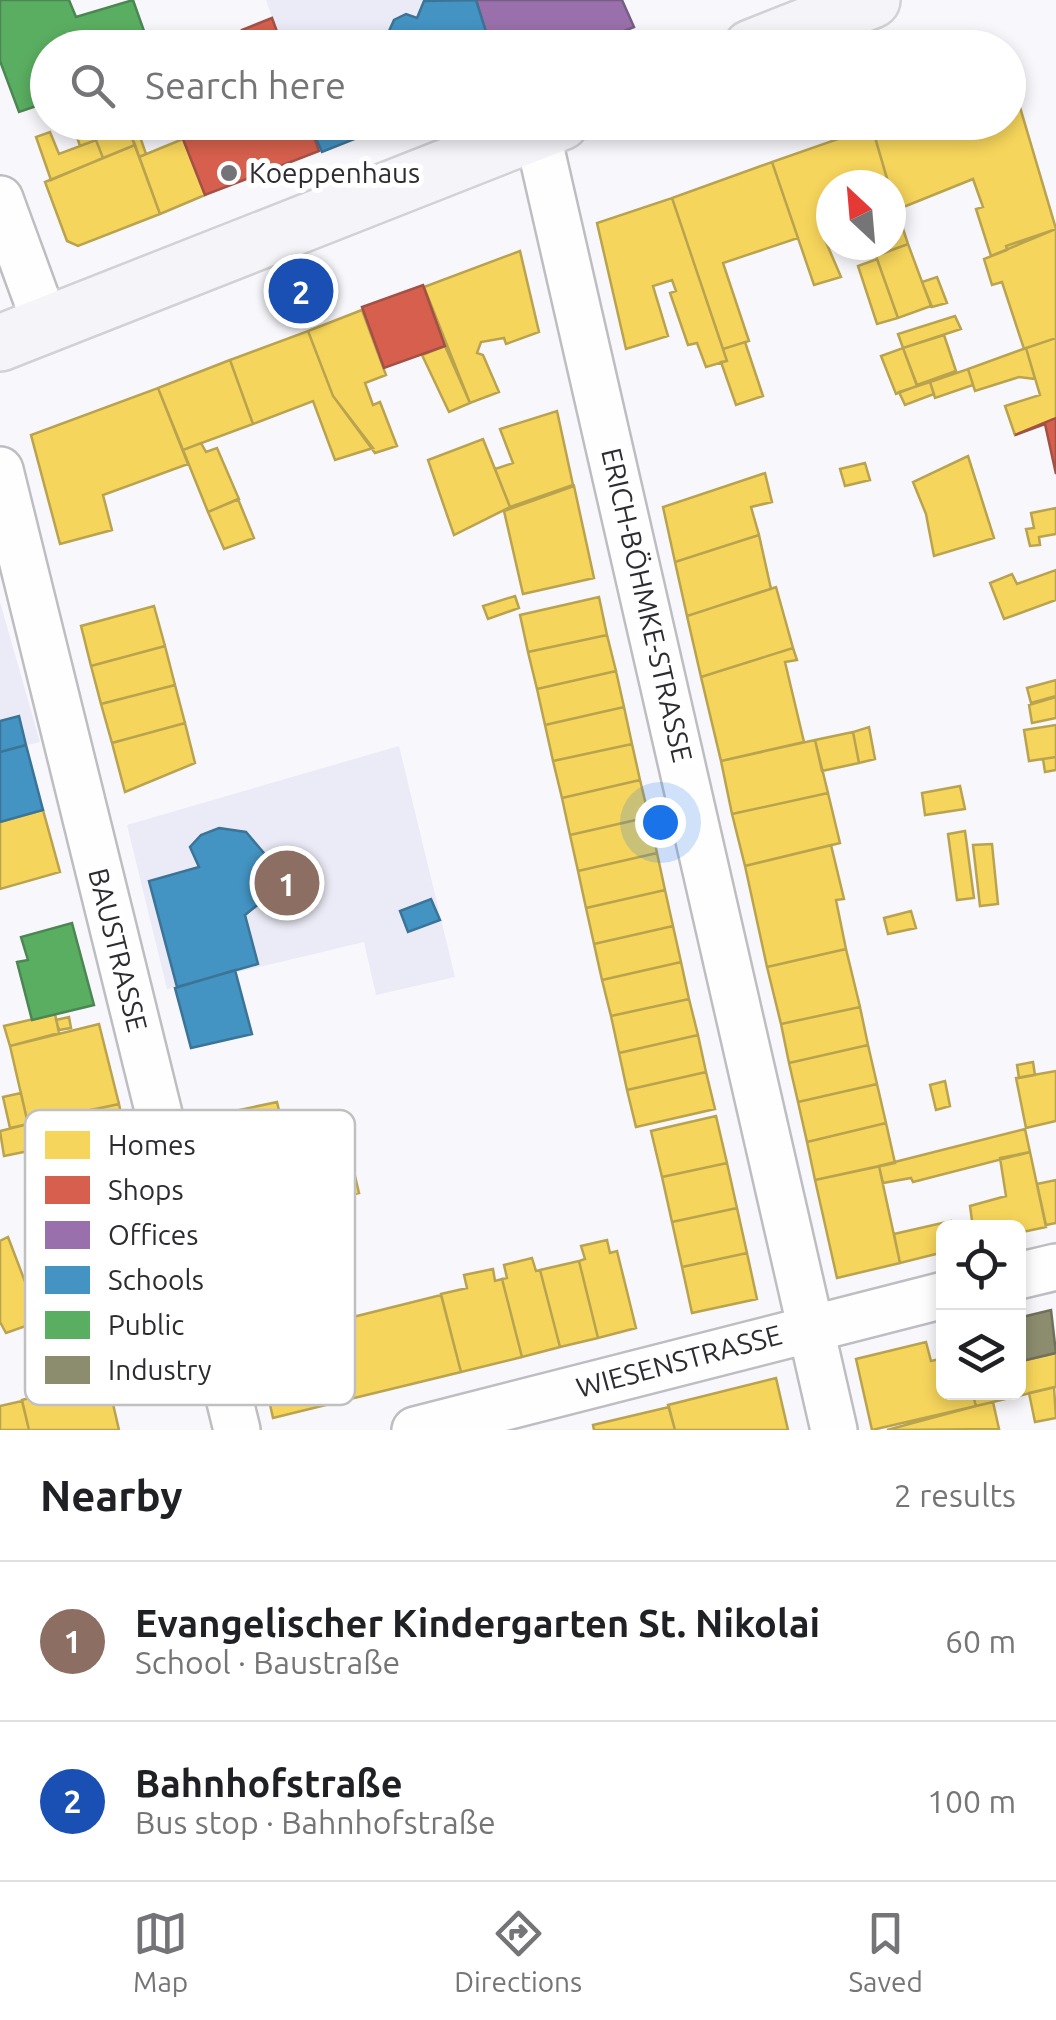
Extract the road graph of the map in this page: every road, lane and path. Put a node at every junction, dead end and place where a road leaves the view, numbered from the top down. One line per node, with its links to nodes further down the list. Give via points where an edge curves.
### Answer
1 (872, 0): 2 (main road)
2 (796, 30)
3 (516, 140): 6 (main road)
4 (552, 140): 12 (street, ERICH-BÖHMKE-STRASSE)
5 (0, 199): 6 (street)
6 (23, 334)
7 (0, 470): 8 (street, BAUSTRASSE)
8 (158, 1110)
9 (1056, 1267): 10 (street)
10 (1026, 1274)
11 (936, 1296): 12 (street, WIESENSTRASSE)
12 (812, 1327): 15 (street, WIESENSTRASSE); 16 (street, ERICH-BÖHMKE-STRASSE)
13 (231, 1405): 14 (street, BAUSTRASSE)
14 (237, 1430)
15 (415, 1430)
16 (834, 1430)

